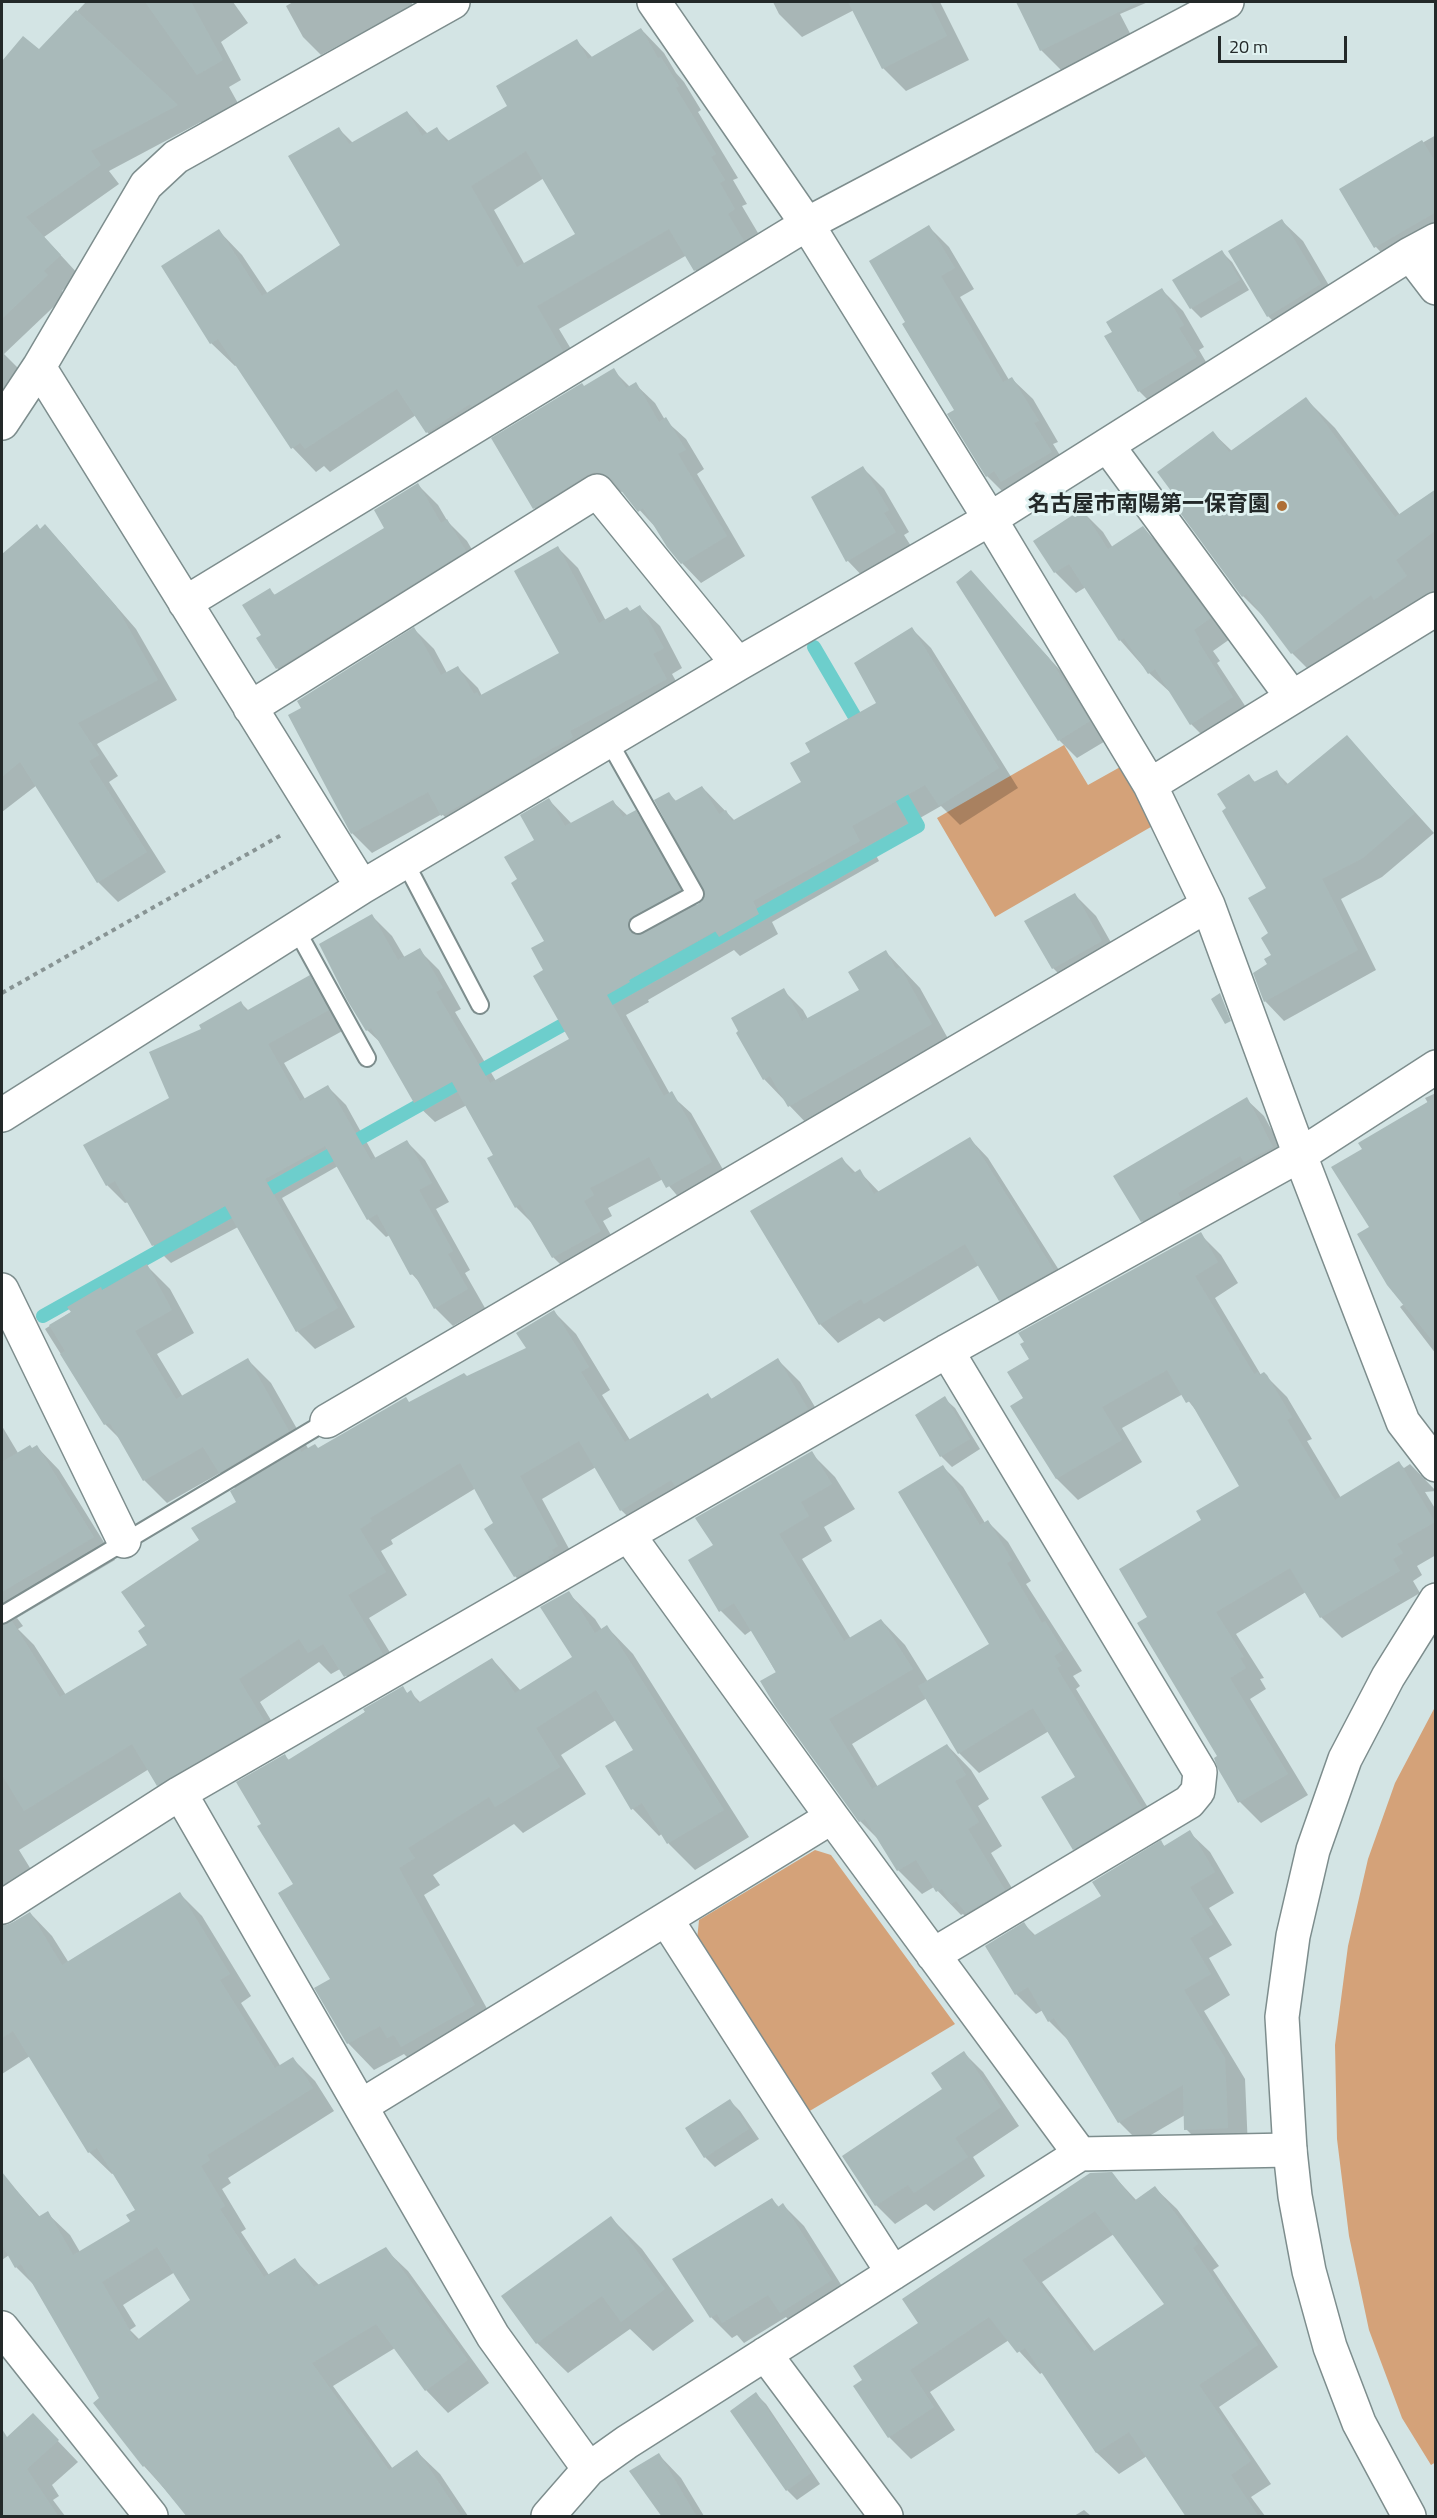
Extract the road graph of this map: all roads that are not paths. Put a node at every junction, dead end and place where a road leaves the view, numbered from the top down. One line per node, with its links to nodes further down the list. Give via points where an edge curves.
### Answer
1 (453, 2): 7 (street, via 176,157 146,184)
2 (654, 2): 4 (street)
3 (1220, 3): 4 (street)
4 (807, 224): 10 (street); 11 (street)
5 (1423, 247): 6 (street); 9 (street)
6 (1436, 288)
7 (39, 366): 8 (street); 11 (street)
8 (2, 423)
9 (1107, 445): 10 (street); 14 (street)
10 (990, 519): 13 (street); 17 (street)
11 (185, 603): 15 (street)
12 (1436, 609): 14 (street)
13 (738, 664): 15 (street, via 597,491); 16 (street)
14 (1292, 697): 17 (street)
15 (250, 708): 19 (street)
16 (608, 740): 18 (street); 21 (lane, via 695,894)
17 (1150, 785): 20 (street)
18 (405, 862): 19 (street); 23 (lane)
19 (362, 888): 22 (street)
20 (1208, 905): 27 (street); 30 (street)
21 (638, 926)
22 (296, 929): 24 (lane); 26 (street)
23 (480, 1005)
24 (367, 1058)
25 (1436, 1067): 27 (street)
26 (2, 1115)
27 (1300, 1155): 29 (street); 31 (street, via 1403,1422)
28 (2, 1290): 33 (street)
29 (947, 1351): 32 (street); 40 (street, via 1200,1772 1198,1791 1189,1802)
30 (327, 1421): 33 (lane)
31 (1436, 1465)
32 (629, 1536): 36 (street); 37 (street)
33 (124, 1541): 35 (lane)
34 (1436, 1600): 42 (street, via 1388,1677 1346,1759 1313,1850 1293,1936 1282,2017)
35 (2, 1615)
36 (180, 1794): 38 (street); 41 (street)
37 (832, 1817): 39 (street); 40 (street)
38 (2, 1907)
39 (666, 1919): 41 (street); 44 (street)
40 (933, 1955): 43 (street)
41 (361, 2106): 47 (street, via 493,2336)
42 (1290, 2150): 43 (street); 51 (street, via 1309,2271 1330,2347 1359,2423)
43 (1080, 2154): 44 (street)
44 (893, 2273): 46 (street)
45 (2, 2328): 48 (street)
46 (765, 2354): 47 (street); 50 (street)
47 (589, 2469): 49 (street)
48 (151, 2517)
49 (548, 2517)
50 (886, 2517)
51 (1409, 2517)

